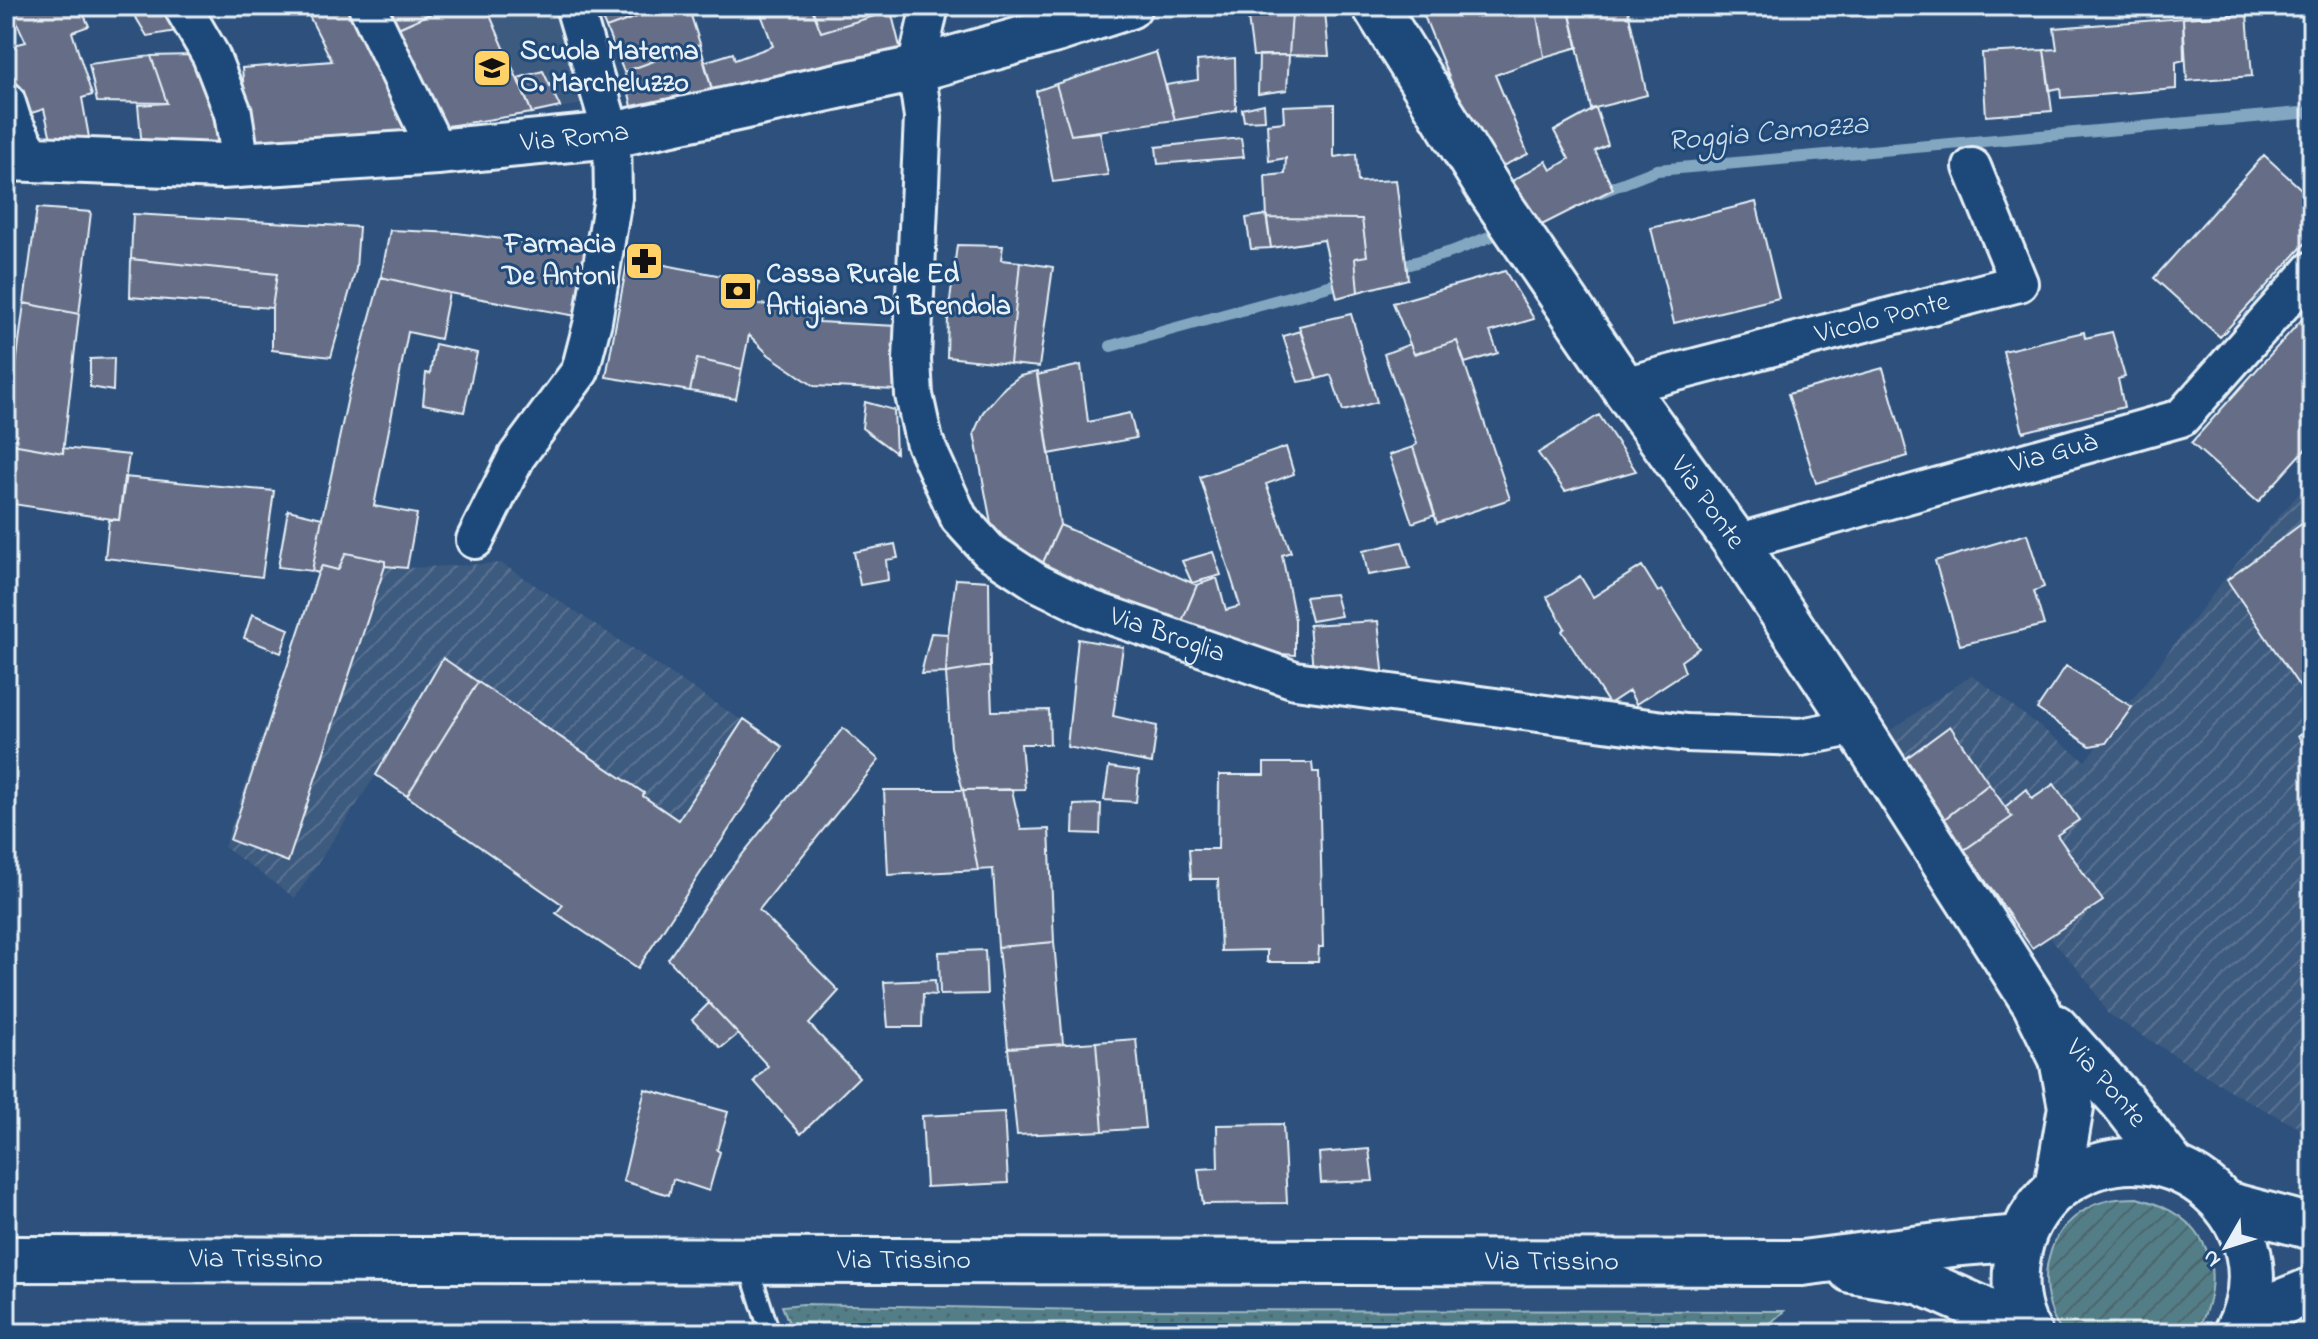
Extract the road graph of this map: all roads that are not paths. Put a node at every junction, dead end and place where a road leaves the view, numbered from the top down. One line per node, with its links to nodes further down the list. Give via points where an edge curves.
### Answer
1 (182, 6): 12 (street, via 211,56 233,113)
2 (367, 6): 10 (street)
3 (574, 6): 9 (street)
4 (930, 6): 7 (street)
5 (1129, 6): 7 (main road, Via Roma)
6 (1375, 6): 15 (main road, Via Ponte, via 1489,189)
7 (916, 69): 9 (main road, Via Roma); 18 (street, Via Broglia, via 923,117 914,395 924,441 959,518 989,551 1091,609 1295,680 1686,733 1801,737)
8 (6, 100): 11 (street)
9 (612, 135): 10 (main road, Via Roma); 16 (street, via 613,198 580,371 517,456)
10 (437, 152): 12 (main road, Via Roma)
11 (20, 158): 12 (main road, Via Roma)
12 (241, 165)
13 (1972, 167): 15 (street, Vicolo Ponte, via 2019,283)
14 (2312, 270): 17 (street, Via Guà, via 2181,418)
15 (1623, 386): 17 (main road, Via Ponte)
16 (475, 540)
17 (1736, 543): 18 (main road, Via Ponte)
18 (1857, 726): 19 (main road, Via Ponte)
19 (2035, 1004): 20 (main road, Via Ponte); 21 (main road, Via Ponte, via 2062,1059 2071,1107)
20 (2174, 1168): 21 (main road, via 2144,1160 2113,1161 2083,1171); 22 (main road, via 2202,1182)
21 (2057, 1188): 24 (main road, via 2036,1211)
22 (2225, 1204): 23 (main road); 29 (main road, via 2241,1230 2249,1258 2251,1288)
23 (2312, 1227)
24 (2022, 1238): 27 (main road, Via Trissino); 32 (main road, via 2015,1268 2017,1298)
25 (6, 1259): 26 (main road, Via Trissino)
26 (747, 1261): 27 (main road, Via Trissino); 30 (lane)
27 (1802, 1263): 31 (main road, Via Trissino, via 1919,1281 1980,1308)
28 (2312, 1290): 29 (main road)
29 (2244, 1326)
30 (770, 1333)
31 (2015, 1333)
32 (2029, 1333)

